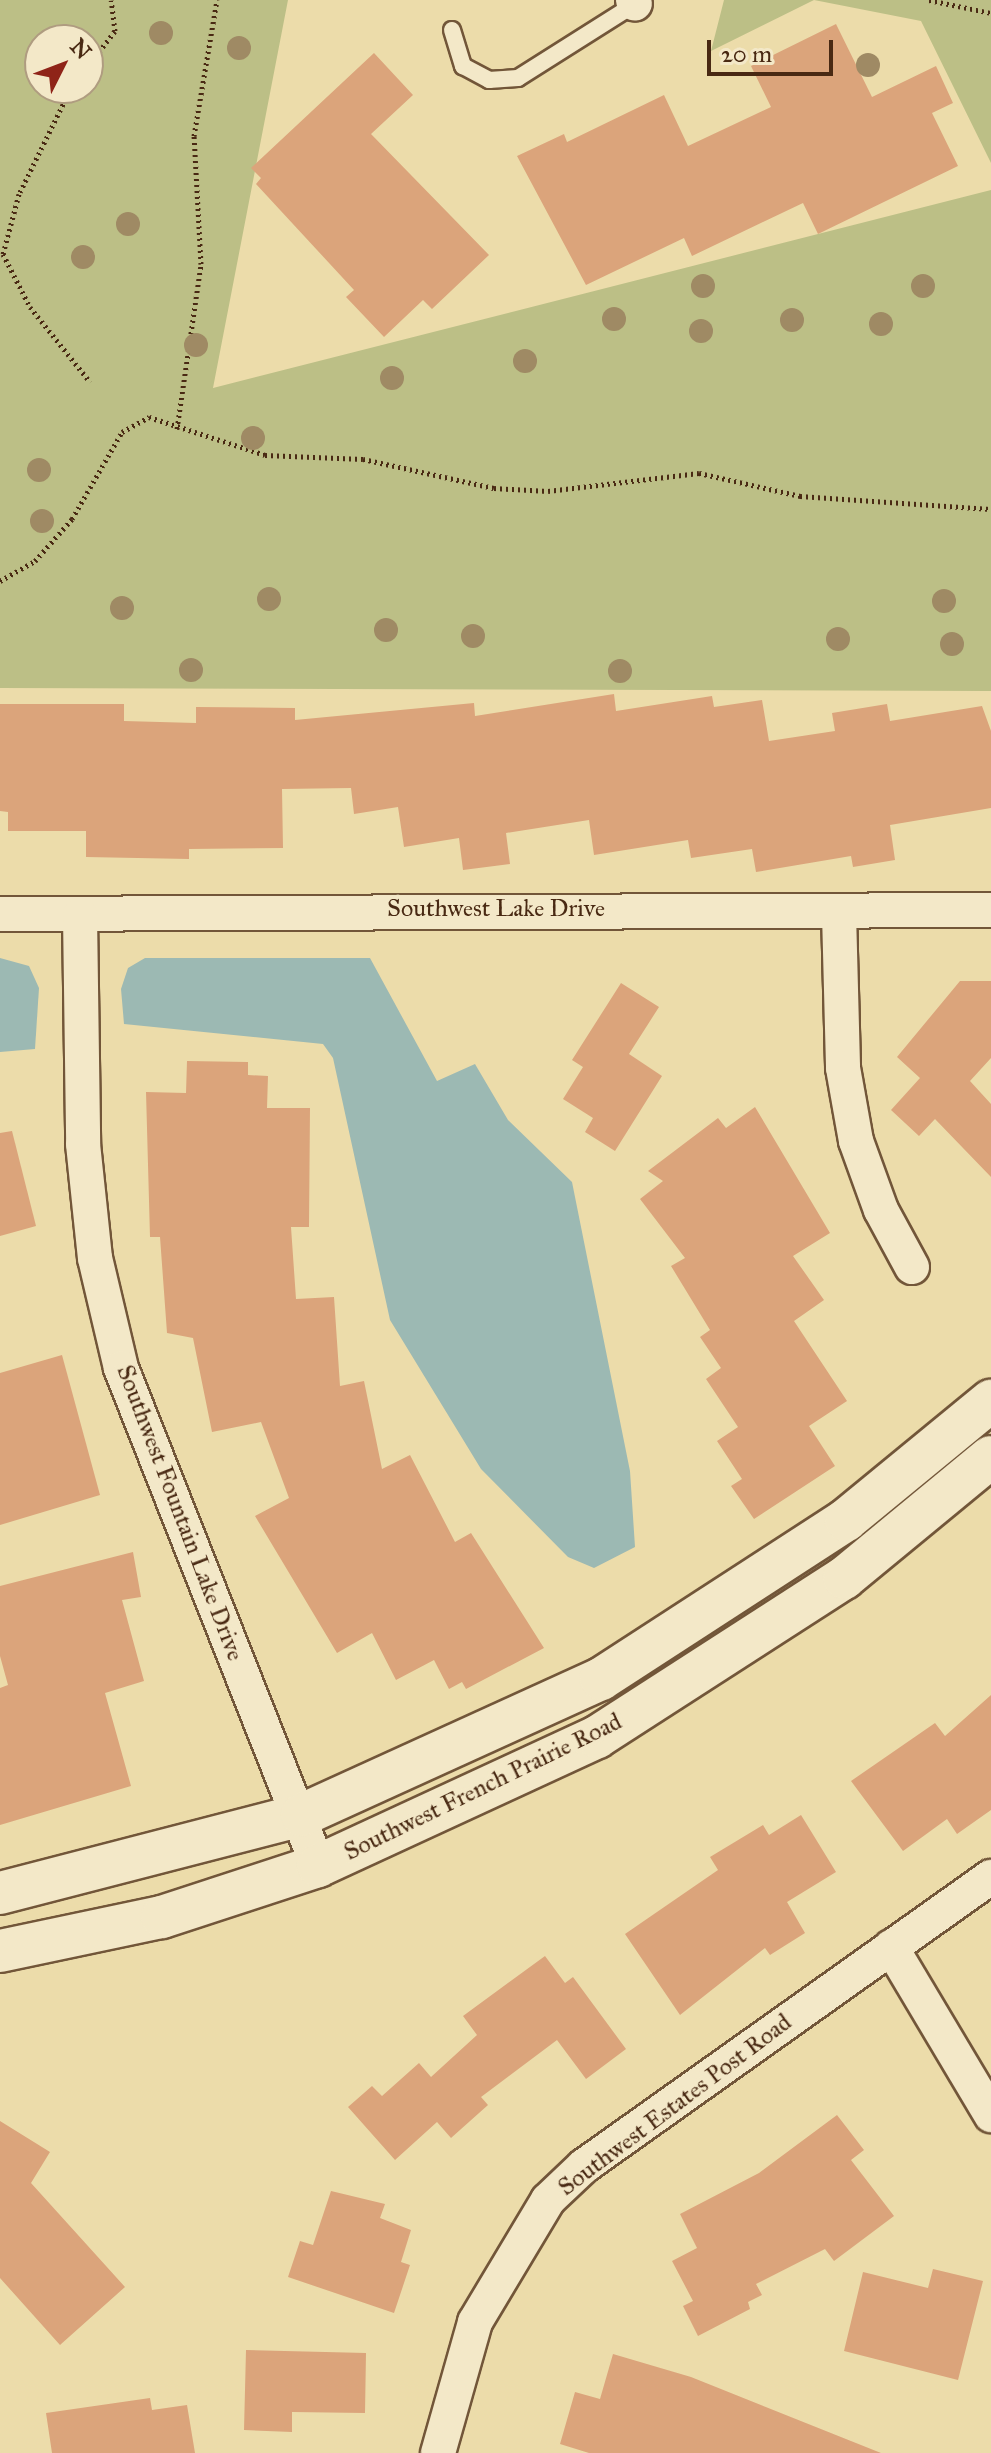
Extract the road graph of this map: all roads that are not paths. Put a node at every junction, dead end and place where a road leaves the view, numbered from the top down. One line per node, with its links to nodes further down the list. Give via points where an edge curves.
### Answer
1 (634, 2): 2 (lane, via 518,78 489,80 463,66)
2 (452, 30)
3 (991, 910): 4 (street, Southwest Lake Drive)
4 (839, 913): 6 (street, Southwest Lake Drive, via 697,907); 7 (street, via 843,1068 856,1141)
5 (0, 914): 6 (street, Southwest Lake Drive)
6 (80, 915): 10 (street, Southwest Fountain Lake Drive, via 83,1144 95,1258 121,1368)
7 (912, 1267)
8 (991, 1401): 10 (street, Southwest French Prairie Road, via 846,1520 601,1679)
9 (991, 1457): 11 (street, Southwest French Prairie Road, via 844,1578 597,1737)
10 (302, 1815): 11 (street, Southwest Fountain Lake Drive); 13 (street, Southwest French Prairie Road)
11 (318, 1866): 15 (street, Southwest French Prairie Road, via 162,1917)
12 (991, 1877): 14 (street, Southwest Estates Post Road)
13 (0, 1893)
14 (891, 1947): 16 (street); 17 (street, Southwest Estates Post Road, via 584,2166 548,2200 475,2322)
15 (0, 1951)
16 (991, 2115)
17 (438, 2453)

